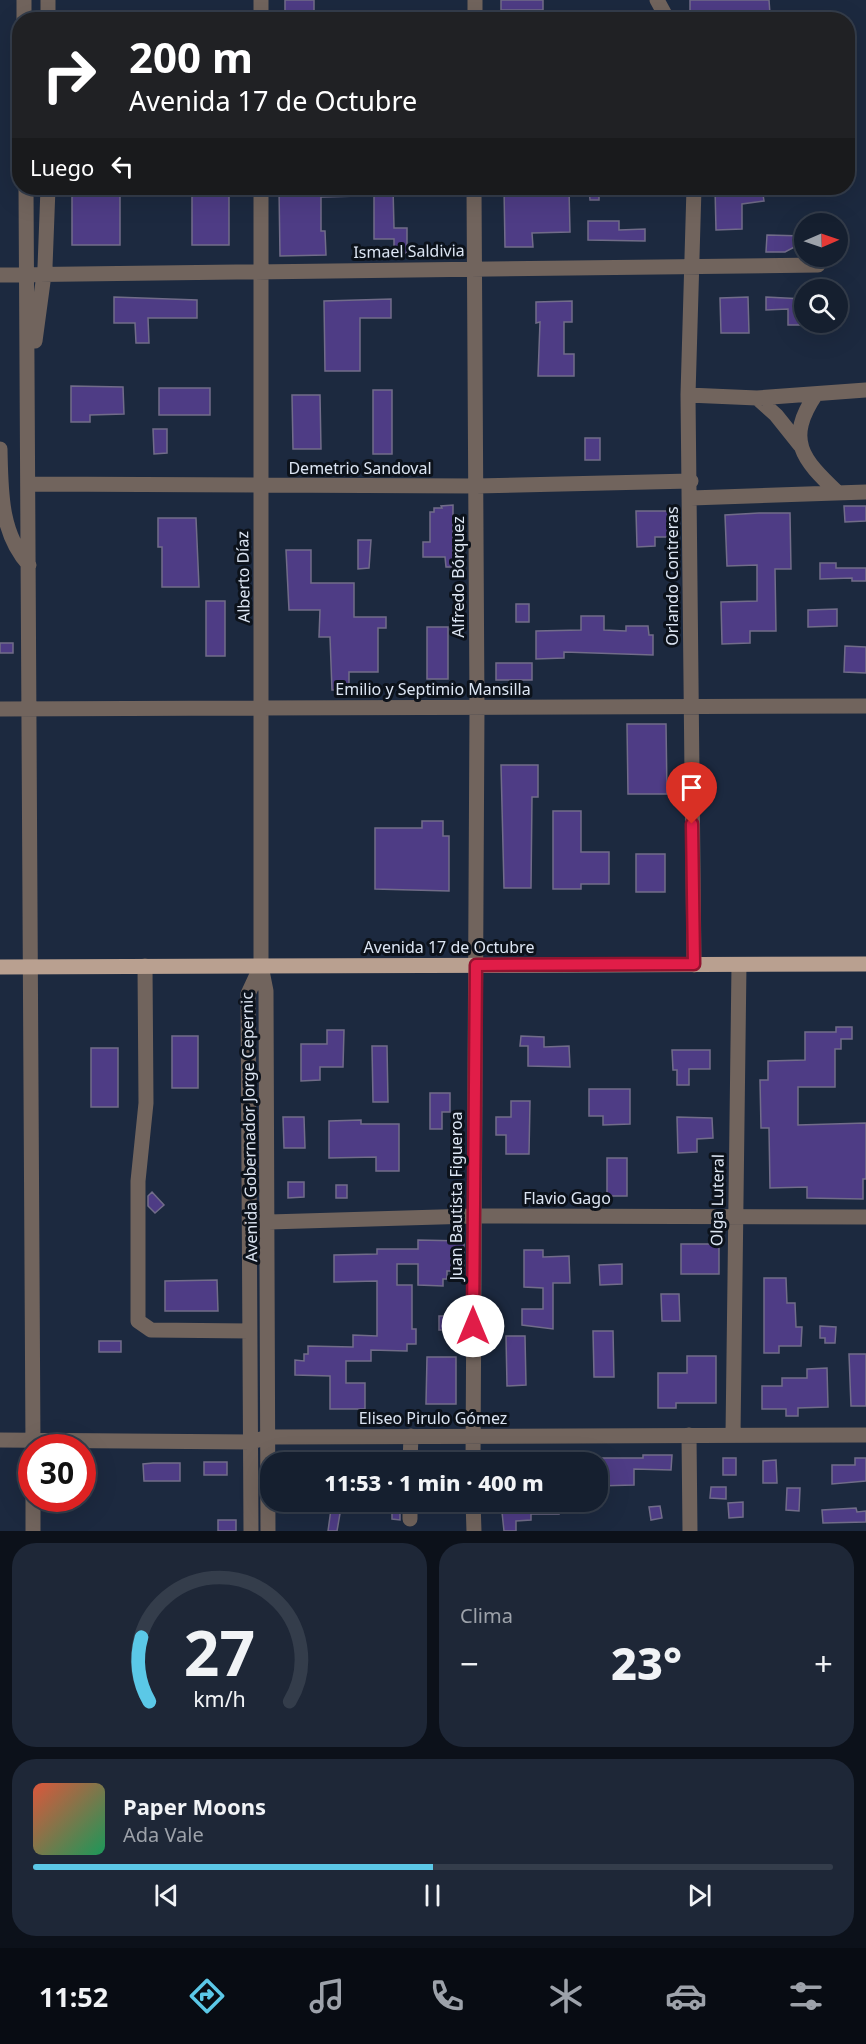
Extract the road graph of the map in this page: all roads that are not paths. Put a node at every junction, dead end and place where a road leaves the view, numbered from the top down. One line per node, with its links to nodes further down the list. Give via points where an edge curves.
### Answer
1 (26, 195): 12 (street)
2 (48, 195): 10 (street)
3 (261, 195): 9 (street, Alberto Díaz)
4 (474, 195): 8 (street, Alfredo Bórquez)
5 (694, 195): 7 (street, Orlando Contreras)
6 (794, 265): 7 (street, Ismael Saldivia)
7 (692, 266): 8 (street, Ismael Saldivia); 16 (street, Orlando Contreras)
8 (473, 269): 9 (street, Ismael Saldivia); 23 (street, Alfredo Bórquez)
9 (261, 271): 10 (street, Ismael Saldivia); 22 (street, Alberto Díaz)
10 (44, 273): 12 (street, Ismael Saldivia); 14 (street)
11 (0, 274): 12 (street, Ismael Saldivia)
12 (27, 274): 14 (street)
13 (866, 390): 15 (street)
14 (28, 394): 21 (street)
15 (816, 394): 17 (street); 18 (street, via 801,418)
16 (688, 395): 17 (street); 20 (street, Orlando Contreras)
17 (757, 398): 18 (street)
18 (800, 445): 25 (street, via 809,465)
19 (0, 449): 27 (street, via 1,501 8,533 18,554)
20 (691, 481): 23 (street, Demetrio Sandoval); 26 (street, Orlando Contreras)
21 (29, 484): 22 (street, Demetrio Sandoval); 27 (street)
22 (260, 486): 23 (street, Demetrio Sandoval); 28 (street, Alberto Díaz)
23 (476, 486): 31 (street, Alfredo Bórquez)
24 (866, 492): 25 (street)
25 (838, 493): 26 (street)
26 (691, 498): 30 (street, Orlando Contreras)
27 (29, 565): 33 (street)
28 (262, 706): 31 (street, Emilio y Septimio Mansilla); 33 (street, Emilio y Septimio Mansilla); 39 (street, Alberto Díaz)
29 (866, 706): 30 (street, Emilio y Septimio Mansilla)
30 (690, 707): 31 (street, Emilio y Septimio Mansilla); 34 (street, Orlando Contreras)
31 (477, 708): 36 (street, Alfredo Bórquez)
32 (0, 709): 33 (street, Emilio y Septimio Mansilla)
33 (30, 709): 41 (street)
34 (694, 964): 36 (main road, Avenida 17 de Octubre); 37 (main road, Avenida 17 de Octubre)
35 (866, 964): 37 (main road, Avenida 17 de Octubre)
36 (476, 965): 39 (main road, Avenida 17 de Octubre); 42 (street, Juan Bautista Figueroa)
37 (739, 965): 43 (street, Olga Luteral)
38 (145, 966): 39 (main road, Avenida 17 de Octubre); 41 (main road, Avenida 17 de Octubre); 46 (street, via 146,1103 138,1181 138,1321 151,1330)
39 (261, 966): 45 (street, Avenida Gobernador Jorge Cepernic, via 266,991); 46 (street, Avenida Gobernador Jorge Cepernic, via 248,994)
40 (0, 967): 41 (main road, Avenida 17 de Octubre)
41 (31, 967): 47 (street)
42 (474, 1216): 43 (street, Flavio Gago); 45 (street, Flavio Gago); 52 (street, Juan Bautista Figueroa)
43 (735, 1217): 44 (street, Flavio Gago); 49 (street, Olga Luteral)
44 (866, 1217)
45 (268, 1222): 53 (street, Avenida Gobernador Jorge Cepernic)
46 (250, 1331): 56 (street, Avenida Gobernador Jorge Cepernic)
47 (33, 1434)
48 (689, 1435): 49 (street, Eliseo Pirulo Gómez); 52 (street, Eliseo Pirulo Gómez); 68 (street)
49 (733, 1435): 50 (street, Eliseo Pirulo Gómez)
50 (866, 1435)
51 (411, 1436): 52 (street, Eliseo Pirulo Gómez); 53 (street, Eliseo Pirulo Gómez); 58 (street)
52 (473, 1436): 59 (street, Juan Bautista Figueroa)
53 (268, 1437): 56 (street, Eliseo Pirulo Gómez); 66 (street, Avenida Gobernador Jorge Cepernic)
54 (0, 1440): 55 (street, Eliseo Pirulo Gómez)
55 (18, 1442)
56 (251, 1442): 57 (street, Eliseo Pirulo Gómez); 65 (street, Avenida Gobernador Jorge Cepernic)
57 (96, 1443)
58 (410, 1452)
59 (473, 1452)
60 (33, 1512): 64 (street)
61 (410, 1512): 63 (street)
62 (473, 1512): 67 (street)
63 (410, 1519)
64 (33, 1531)
65 (251, 1531)
66 (268, 1531)
67 (474, 1531)
68 (690, 1531)

